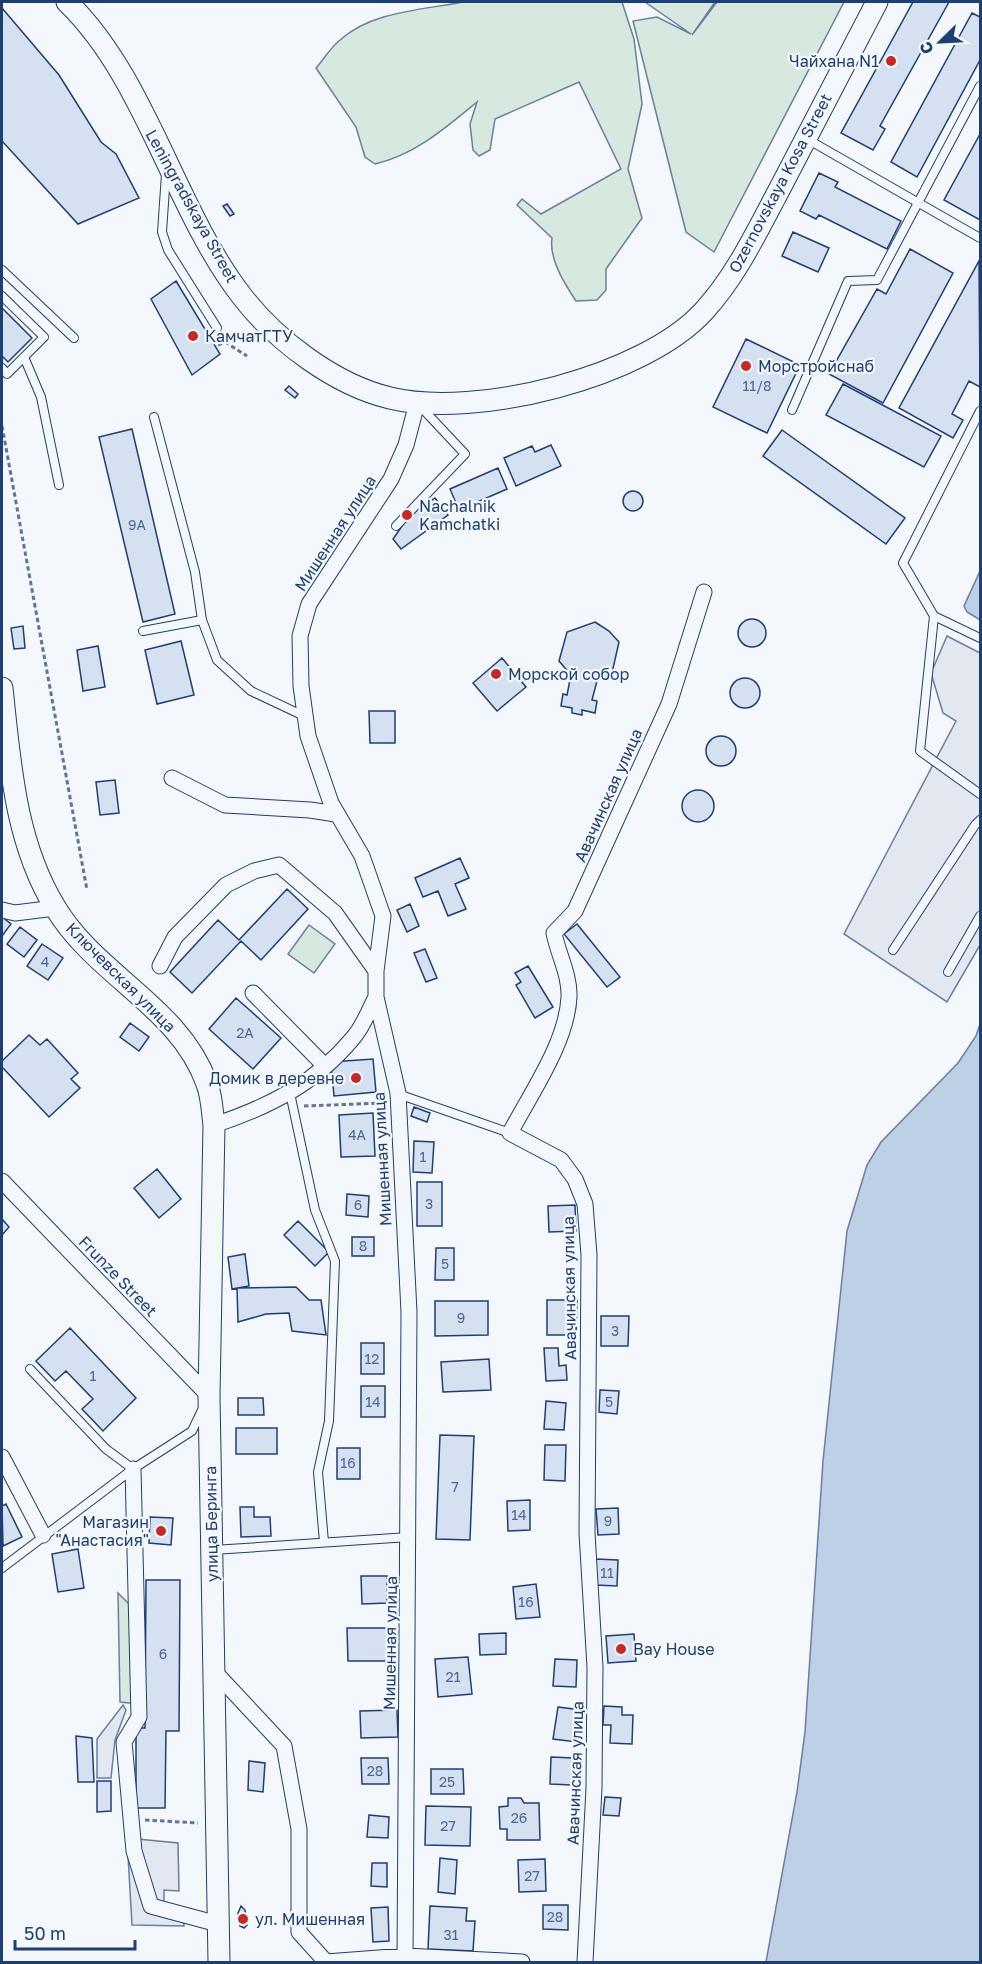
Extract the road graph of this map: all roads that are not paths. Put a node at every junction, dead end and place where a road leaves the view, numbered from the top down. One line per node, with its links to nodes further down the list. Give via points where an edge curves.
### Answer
1 (67, 2): 5 (main road, Leningradskaya Street, via 114,63)
2 (876, 2): 4 (main road, Ozernovskaya Kosa Street)
3 (981, 86): 6 (lane)
4 (806, 138): 6 (lane); 14 (main road, Ozernovskaya Kosa Street, via 732,273 702,313 673,339 628,364 569,382 479,401)
5 (167, 163): 10 (lane, via 162,232 168,250); 14 (main road, Leningradskaya Street, via 218,259 259,315 297,348 343,378 389,398)
6 (918, 203): 7 (lane); 15 (lane, via 877,280 848,281)
7 (981, 237)
8 (2, 270): 11 (lane)
9 (2, 296): 12 (lane, via 44,337)
10 (217, 328)
11 (74, 338)
12 (24, 357): 13 (lane, via 8,374); 18 (lane, via 41,397)
13 (2, 368)
14 (417, 403): 19 (lane, via 465,454); 26 (street, Мишенная улица, via 406,445 382,495 309,604 300,636)
15 (792, 410)
16 (981, 411): 21 (lane, via 903,563)
17 (154, 417): 22 (lane, via 195,572)
18 (58, 486)
19 (396, 526)
20 (704, 592): 44 (street, Авачинская улица, via 669,704 575,911 554,933 570,995 565,1028)
21 (934, 616): 24 (lane); 28 (lane, via 920,751)
22 (202, 620): 23 (lane); 26 (lane, via 217,660 251,691)
23 (143, 631)
24 (981, 638)
25 (2, 688): 31 (main road, Ключевская улица, via 18,806 32,857)
26 (304, 716): 29 (street, Мишенная улица)
27 (172, 778): 29 (street, via 225,805)
28 (981, 794)
29 (336, 814): 36 (street, Мишенная улица, via 362,856 383,916)
30 (979, 825): 34 (lane)
31 (55, 908): 32 (street, via 15,914); 43 (main road, Ключевская улица, via 84,945 160,1014 183,1041 208,1086)
32 (2, 910)
33 (981, 916): 37 (lane)
34 (893, 950)
35 (160, 966): 36 (street, via 175,937 226,885 254,871 279,865 335,913)
36 (376, 971): 39 (street, Мишенная улица)
37 (948, 972)
38 (253, 993): 40 (street)
39 (376, 997): 40 (street, via 354,1036); 42 (street, Мишенная улица)
40 (325, 1066): 41 (street)
41 (290, 1094): 43 (street); 52 (lane, via 315,1210 335,1262 329,1421 318,1472)
42 (398, 1098): 44 (lane); 51 (street, Мишенная улица, via 409,1312)
43 (214, 1125): 47 (main road, улица Беринга)
44 (510, 1133): 61 (street, Авачинская улица, via 561,1160 575,1179 585,1204 589,1255 587,1533 595,1667 594,1788)
45 (2, 1181): 47 (street, Frunze Street)
46 (30, 1369): 49 (lane, via 106,1449)
47 (209, 1396): 49 (lane, via 192,1431); 53 (main road, улица Беринга)
48 (2, 1457): 50 (street)
49 (133, 1469): 50 (lane); 56 (street, via 139,1718 124,1742 134,1851 151,1906)
50 (42, 1535): 54 (lane)
51 (409, 1537): 52 (lane); 57 (street, Мишенная улица)
52 (324, 1542): 53 (lane)
53 (212, 1550): 55 (main road, улица Беринга)
54 (2, 1568)
55 (213, 1670): 56 (main road, улица Беринга); 59 (street, via 284,1746 299,1829 299,1932)
56 (218, 1924): 58 (main road, улица Беринга)
57 (405, 1959): 59 (street); 60 (street)
58 (219, 1962)
59 (326, 1962)
60 (522, 1962)
61 (585, 1962)

